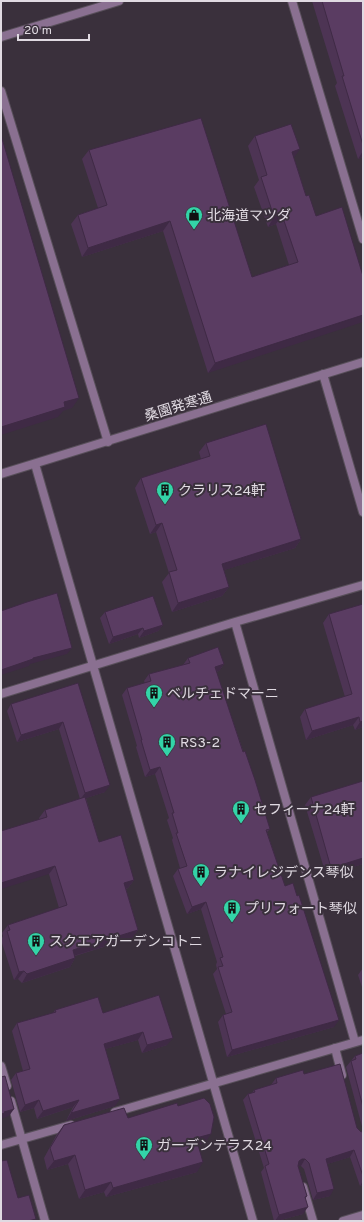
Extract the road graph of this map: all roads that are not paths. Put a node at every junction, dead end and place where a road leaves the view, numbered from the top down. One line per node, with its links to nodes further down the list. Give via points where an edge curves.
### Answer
1 (118, 1): 3 (street)
2 (292, 1): 5 (street)
3 (1, 37)
4 (1, 91): 8 (street)
5 (363, 239)
6 (363, 362): 7 (street, 桑園発寒通)
7 (323, 374): 8 (street, 桑園発寒通); 11 (street)
8 (108, 442): 9 (street, 桑園発寒通)
9 (35, 464): 10 (street, 桑園発寒通); 14 (street)
10 (1, 474)
11 (363, 512)
12 (363, 585): 13 (street)
13 (236, 622): 14 (street); 16 (street)
14 (93, 666): 15 (street); 19 (street)
15 (1, 694)
16 (359, 1041): 17 (street)
17 (335, 1048): 19 (street); 20 (street)
18 (1, 1066): 23 (street)
19 (213, 1084): 21 (street); 28 (street)
20 (344, 1084)
21 (109, 1114)
22 (79, 1123): 23 (street)
23 (22, 1139): 24 (street); 27 (street)
24 (1, 1145)
25 (301, 1178): 29 (street)
26 (363, 1215): 30 (street)
27 (45, 1221)
28 (253, 1221)
29 (313, 1221)
30 (342, 1221)

